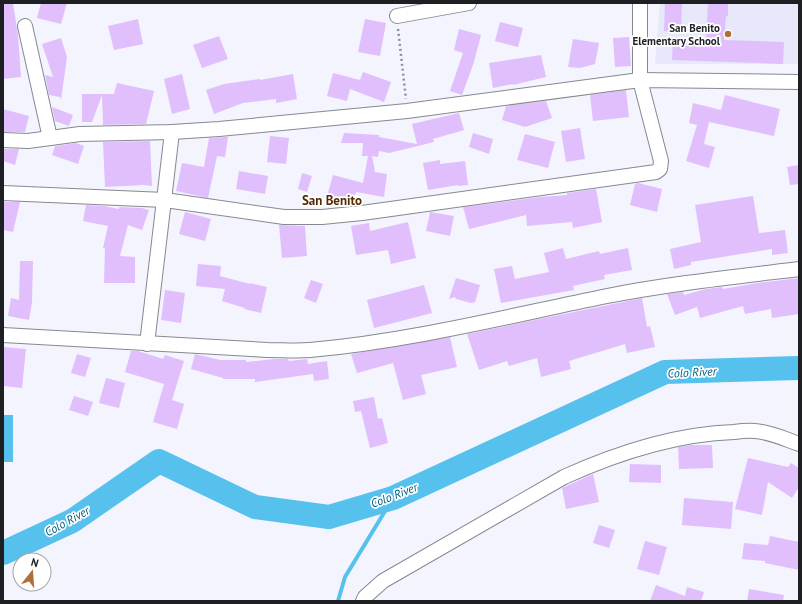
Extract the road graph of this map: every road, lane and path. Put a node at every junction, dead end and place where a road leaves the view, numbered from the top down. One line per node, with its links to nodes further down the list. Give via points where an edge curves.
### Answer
1 (468, 3): 3 (street)
2 (640, 3): 5 (street)
3 (397, 16): 7 (path)
4 (25, 26): 9 (street)
5 (640, 80): 6 (street); 7 (street); 12 (street, via 661,161 660,169 656,172 322,217 284,217)
6 (799, 82)
7 (407, 110): 8 (street, via 219,130)
8 (172, 132): 9 (street, via 80,134); 12 (street)
9 (50, 138): 10 (street, via 28,141)
10 (3, 140)
11 (3, 193): 12 (street)
12 (165, 200): 15 (street)
13 (799, 269): 15 (street, via 677,284 354,345 309,350 268,350)
14 (3, 336): 15 (street)
15 (147, 344)
16 (799, 444): 17 (street, via 755,431 710,433 634,450 589,466 564,477 383,582)
17 (363, 601)

